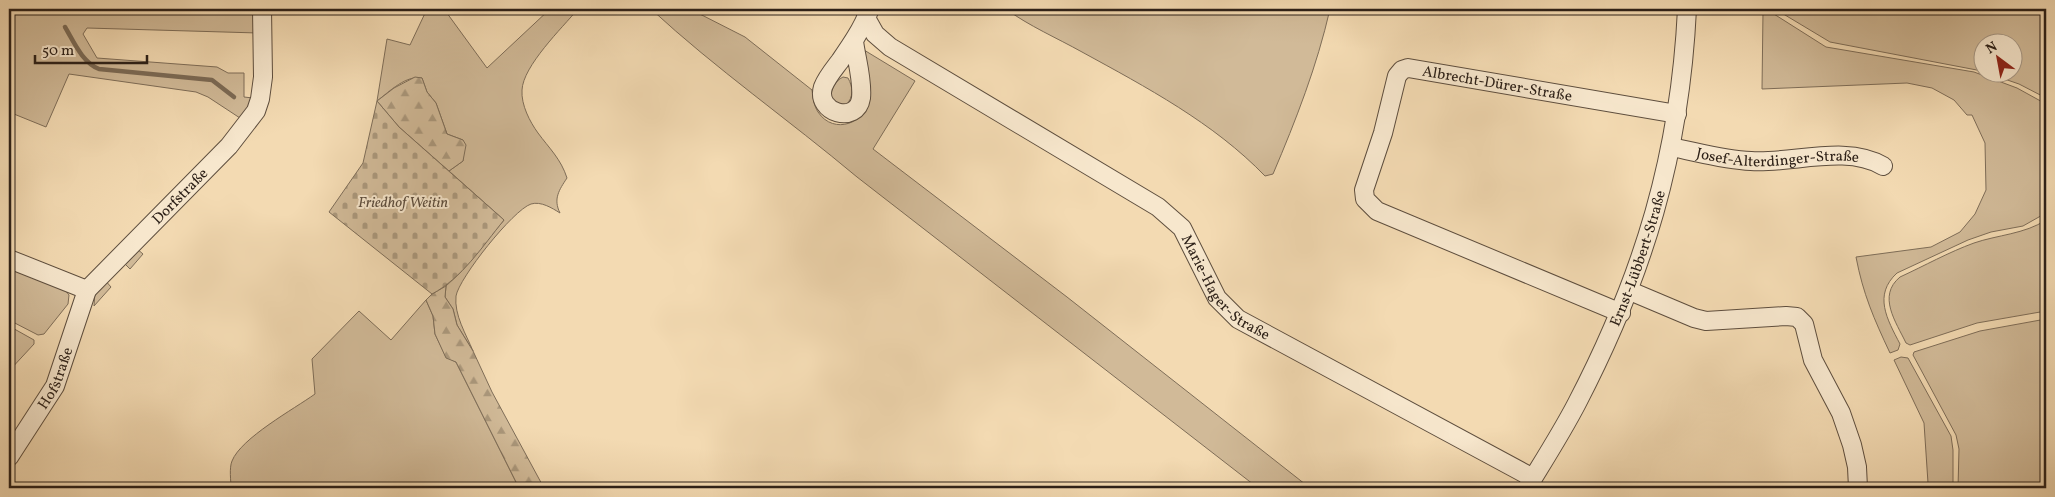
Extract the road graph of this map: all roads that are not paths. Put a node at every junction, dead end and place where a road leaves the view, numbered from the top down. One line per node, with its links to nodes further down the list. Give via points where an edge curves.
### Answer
1 (262, 9): 9 (street, Dorfstraße, via 263,77 256,111 230,146)
2 (1687, 9): 5 (street, Ernst-Lübbert-Straße)
3 (868, 14): 4 (street); 13 (street, Marie-Hager-Straße, via 875,34 890,47 1158,207 1182,228 1217,298 1238,319)
4 (854, 41)
5 (1677, 114): 6 (street, Ernst-Lübbert-Straße); 11 (street, Albrecht-Dürer-Straße, via 1408,68 1397,76 1364,190 1365,199 1377,211)
6 (1671, 147): 7 (street, Josef-Alterdinger-Straße, via 1750,161 1854,156); 10 (street, Ernst-Lübbert-Straße, via 1660,196)
7 (1883, 166)
8 (9, 259): 9 (street)
9 (87, 290): 12 (street, Hofstraße, via 55,386)
10 (1630, 291): 11 (street, Ernst-Lübbert-Straße); 14 (street, via 1706,321 1797,317 1804,324 1814,360 1846,429 1857,467)
11 (1621, 313): 13 (street, Ernst-Lübbert-Straße, via 1576,406)
12 (9, 457)
13 (1530, 483)
14 (1858, 488)

